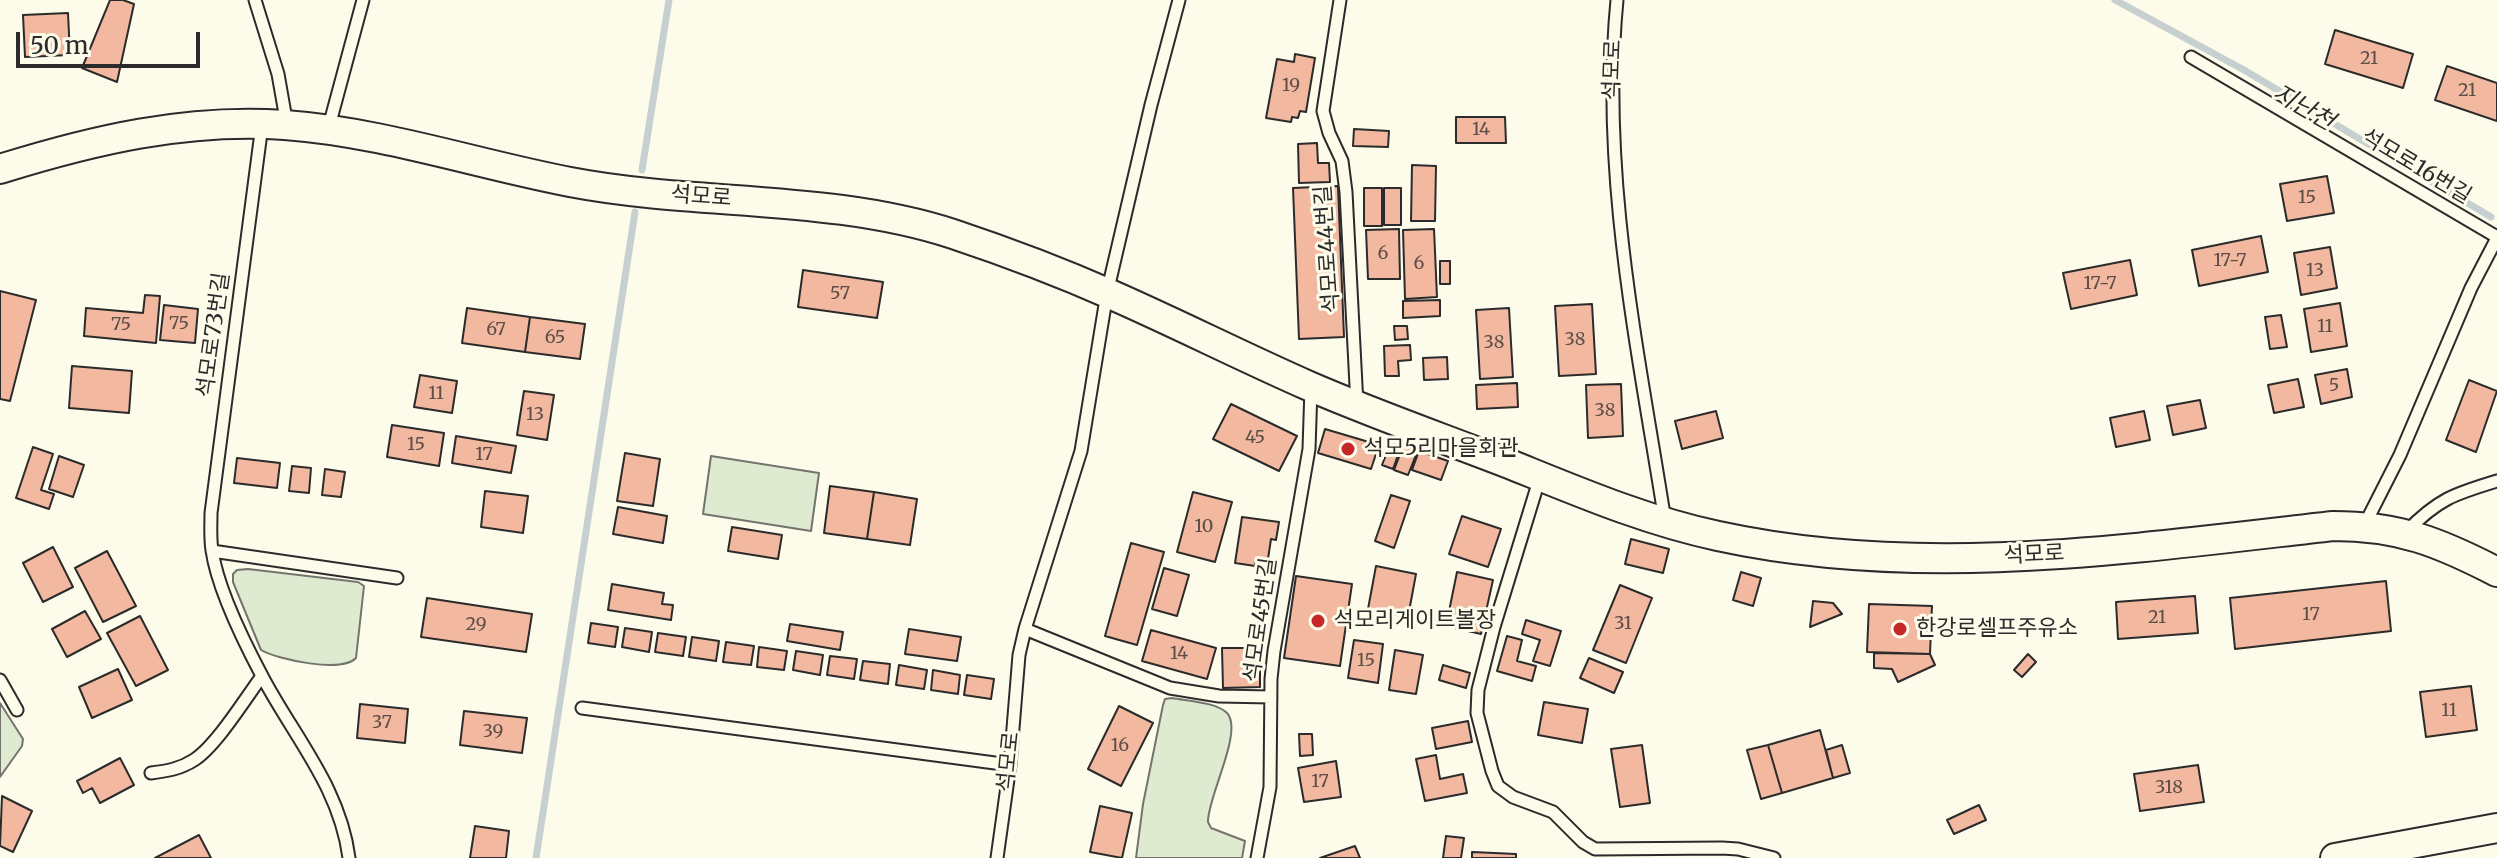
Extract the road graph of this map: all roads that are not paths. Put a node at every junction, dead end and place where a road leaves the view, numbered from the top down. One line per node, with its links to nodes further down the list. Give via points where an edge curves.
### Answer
1 (255, 0): 7 (lane, via 278,74)
2 (363, 0): 8 (lane)
3 (1179, 0): 11 (lane, 석모로)
4 (1340, 0): 13 (lane, 석모로44번길, via 1323,111 1342,161 1346,192)
5 (1617, 0): 16 (lane, 석모로, via 1611,82 1619,191 1634,334)
6 (2191, 57): 10 (lane, 석모로16번길)
7 (275, 125): 8 (street, 석모로); 9 (street, 석모로, via 217,125 112,138); 19 (lane, 석모로73번길, via 211,513)
8 (328, 130): 11 (street, 석모로, via 574,183 900,221 947,232)
9 (0, 169)
10 (2497, 238): 17 (lane, 석모로16번길)
11 (1107, 293): 12 (street, 석모로); 22 (lane, 석모로, via 1081,451)
12 (1311, 387): 13 (street, 석모로); 25 (lane, 석모로45번길, via 1309,449 1274,651)
13 (1357, 405): 14 (street, 석모로)
14 (1540, 476): 16 (street, 석모로); 34 (lane, via 1476,703 1498,786 1553,812 1595,849 1722,848)
15 (2497, 481): 18 (lane, via 2428,509)
16 (1665, 521): 17 (street, 석모로, via 1774,547 1965,558 2128,549)
17 (2364, 526): 18 (street, 석모로)
18 (2406, 532): 20 (street, 석모로)
19 (212, 551): 21 (lane); 23 (lane, 석모로73번길, via 221,586)
20 (2497, 572)
21 (397, 578)
22 (1025, 629): 25 (lane, via 1170,688); 28 (lane, 석모로)
23 (262, 676): 29 (lane, via 196,759); 31 (lane, 석모로73번길, via 330,792)
24 (0, 680): 27 (lane)
25 (1271, 697): 33 (lane, 석모로45번길, via 1270,787)
26 (582, 708): 28 (lane)
27 (17, 710)
28 (1010, 765): 32 (lane, 석모로)
29 (151, 773)
30 (2497, 828): 35 (street)
31 (349, 858)
32 (997, 858)
33 (1257, 858)
34 (1774, 858)
35 (2335, 858)

